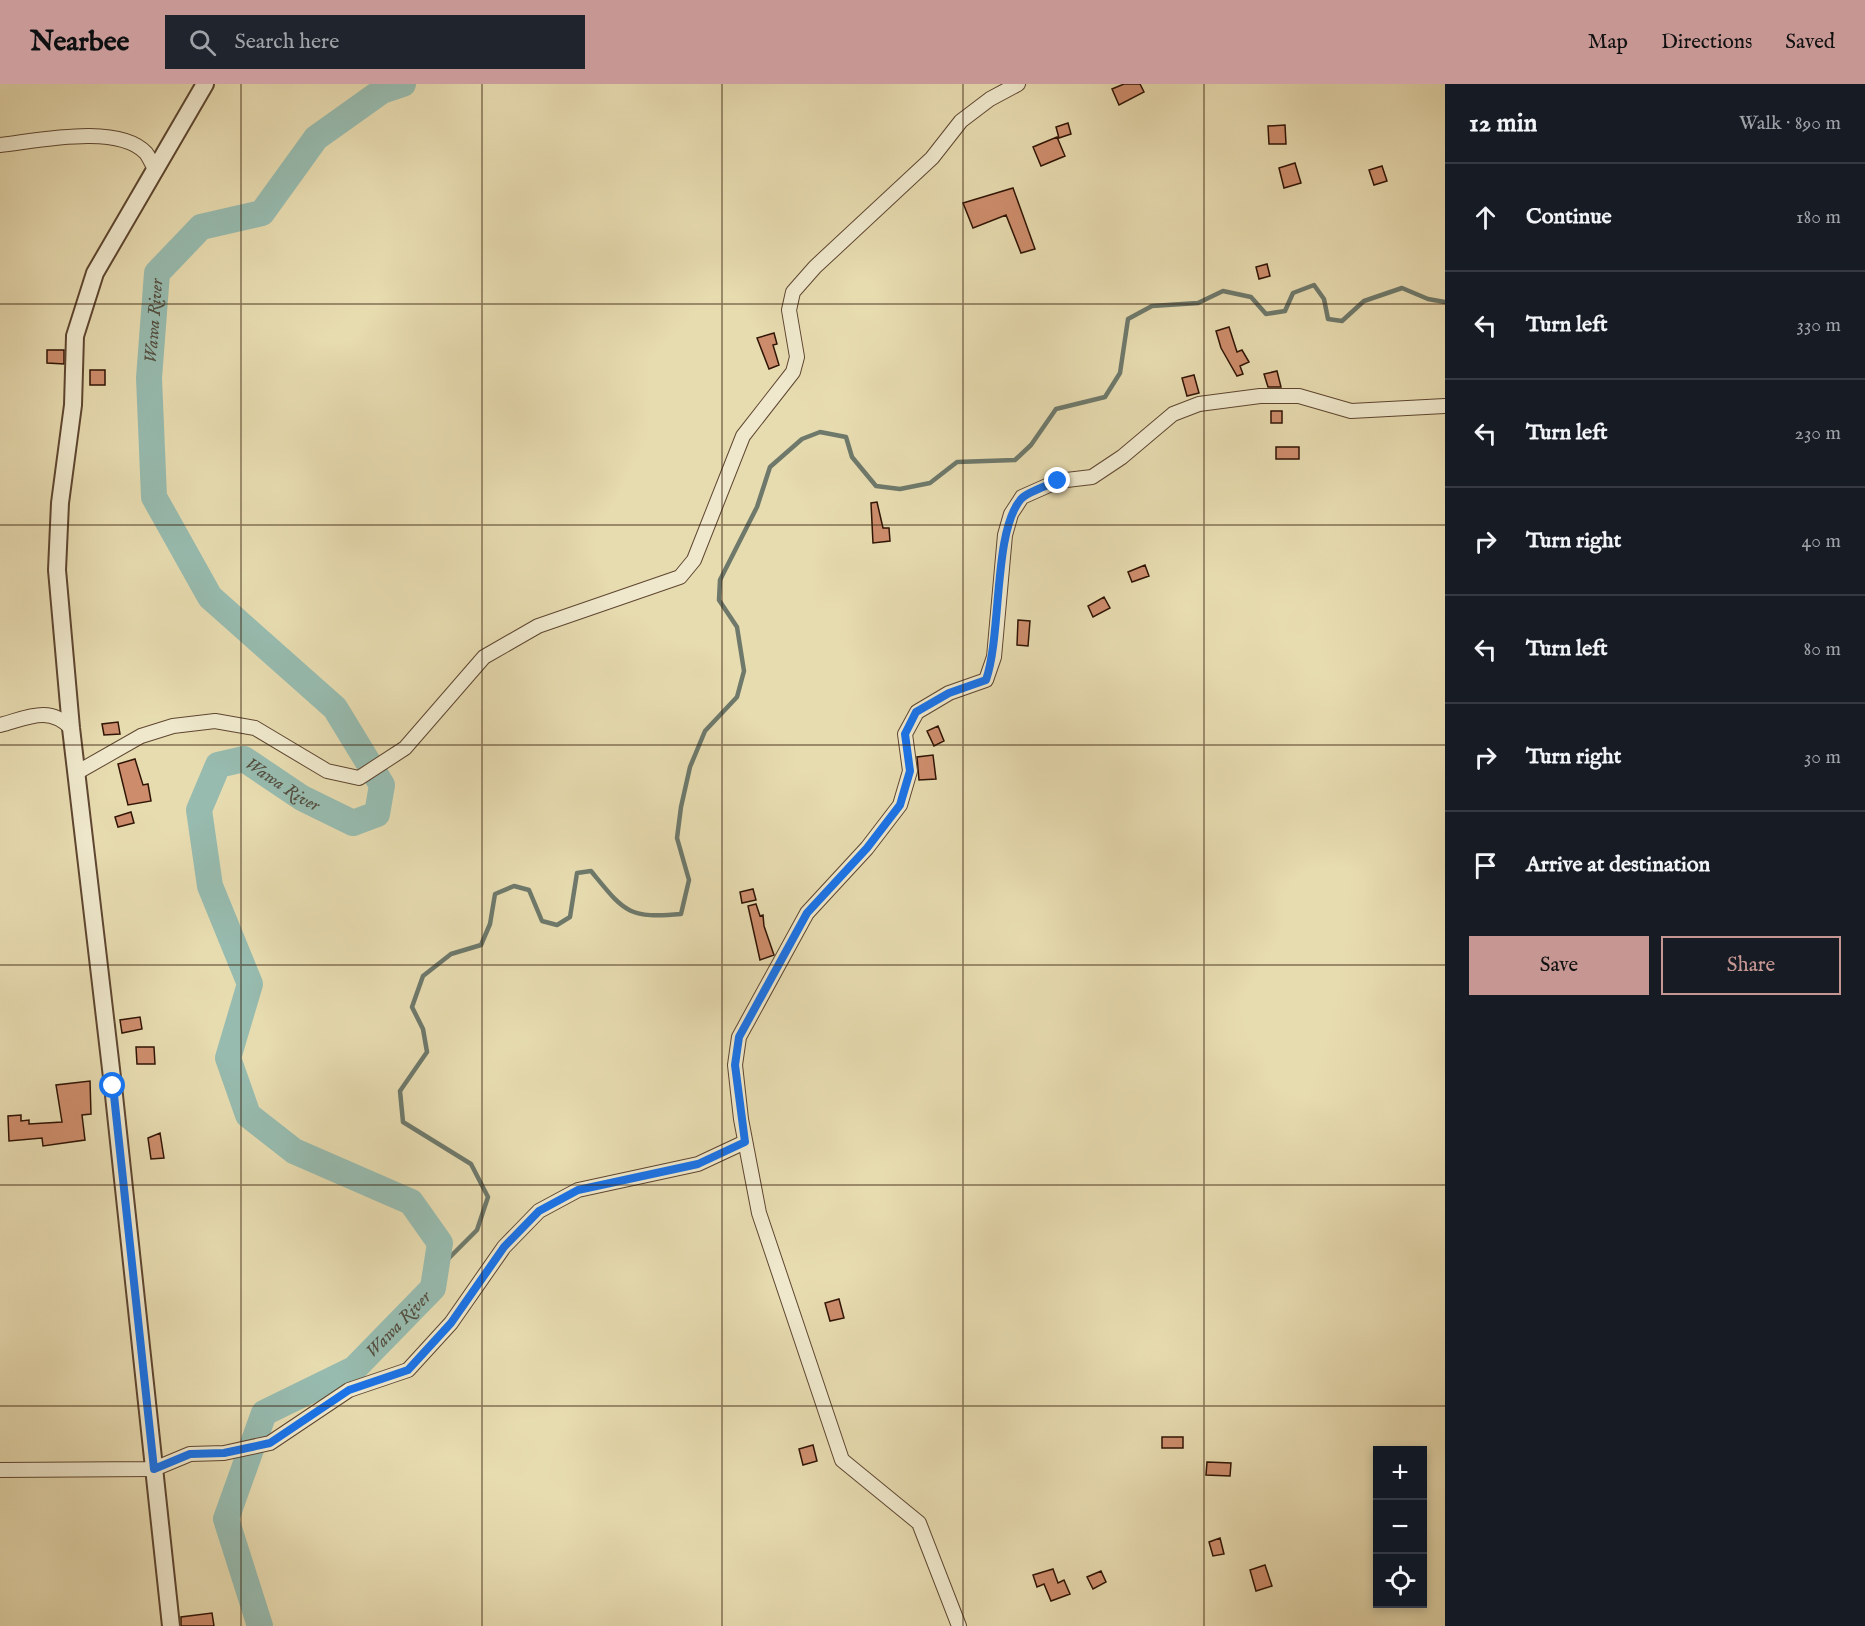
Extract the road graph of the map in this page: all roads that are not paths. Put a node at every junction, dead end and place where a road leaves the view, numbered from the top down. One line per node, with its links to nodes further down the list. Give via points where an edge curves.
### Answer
1 (205, 84): 4 (street)
2 (1018, 84): 8 (street, via 960,121 932,158 793,292 789,310 797,357 793,372 742,436 694,560 680,576 538,626 484,657 405,748 359,778 327,771 255,728 215,721 173,726 141,736)
3 (0, 145): 4 (street, via 72,136 110,138 131,143 146,153)
4 (154, 169): 7 (street, via 95,273 75,336 73,405 60,503 57,570)
5 (1445, 406): 9 (street, via 1351,411 1299,396 1260,396 1198,404 1173,414 1092,477 1058,481 1022,497 1011,514 1005,535 994,657 986,680 949,693 916,712 905,734 910,771 900,805 867,848 807,913 739,1037 735,1065)
6 (0, 725): 7 (street, via 43,714 60,717)
7 (71, 728): 8 (street)
8 (76, 773): 10 (street)
9 (745, 1142): 10 (street, via 698,1164 578,1190 539,1211 504,1247 451,1323 408,1370 349,1390 270,1443 224,1453 190,1454); 13 (street, via 759,1213 842,1460 919,1523)
10 (154, 1469): 11 (street); 12 (street)
11 (0, 1470)
12 (171, 1626)
13 (959, 1626)

